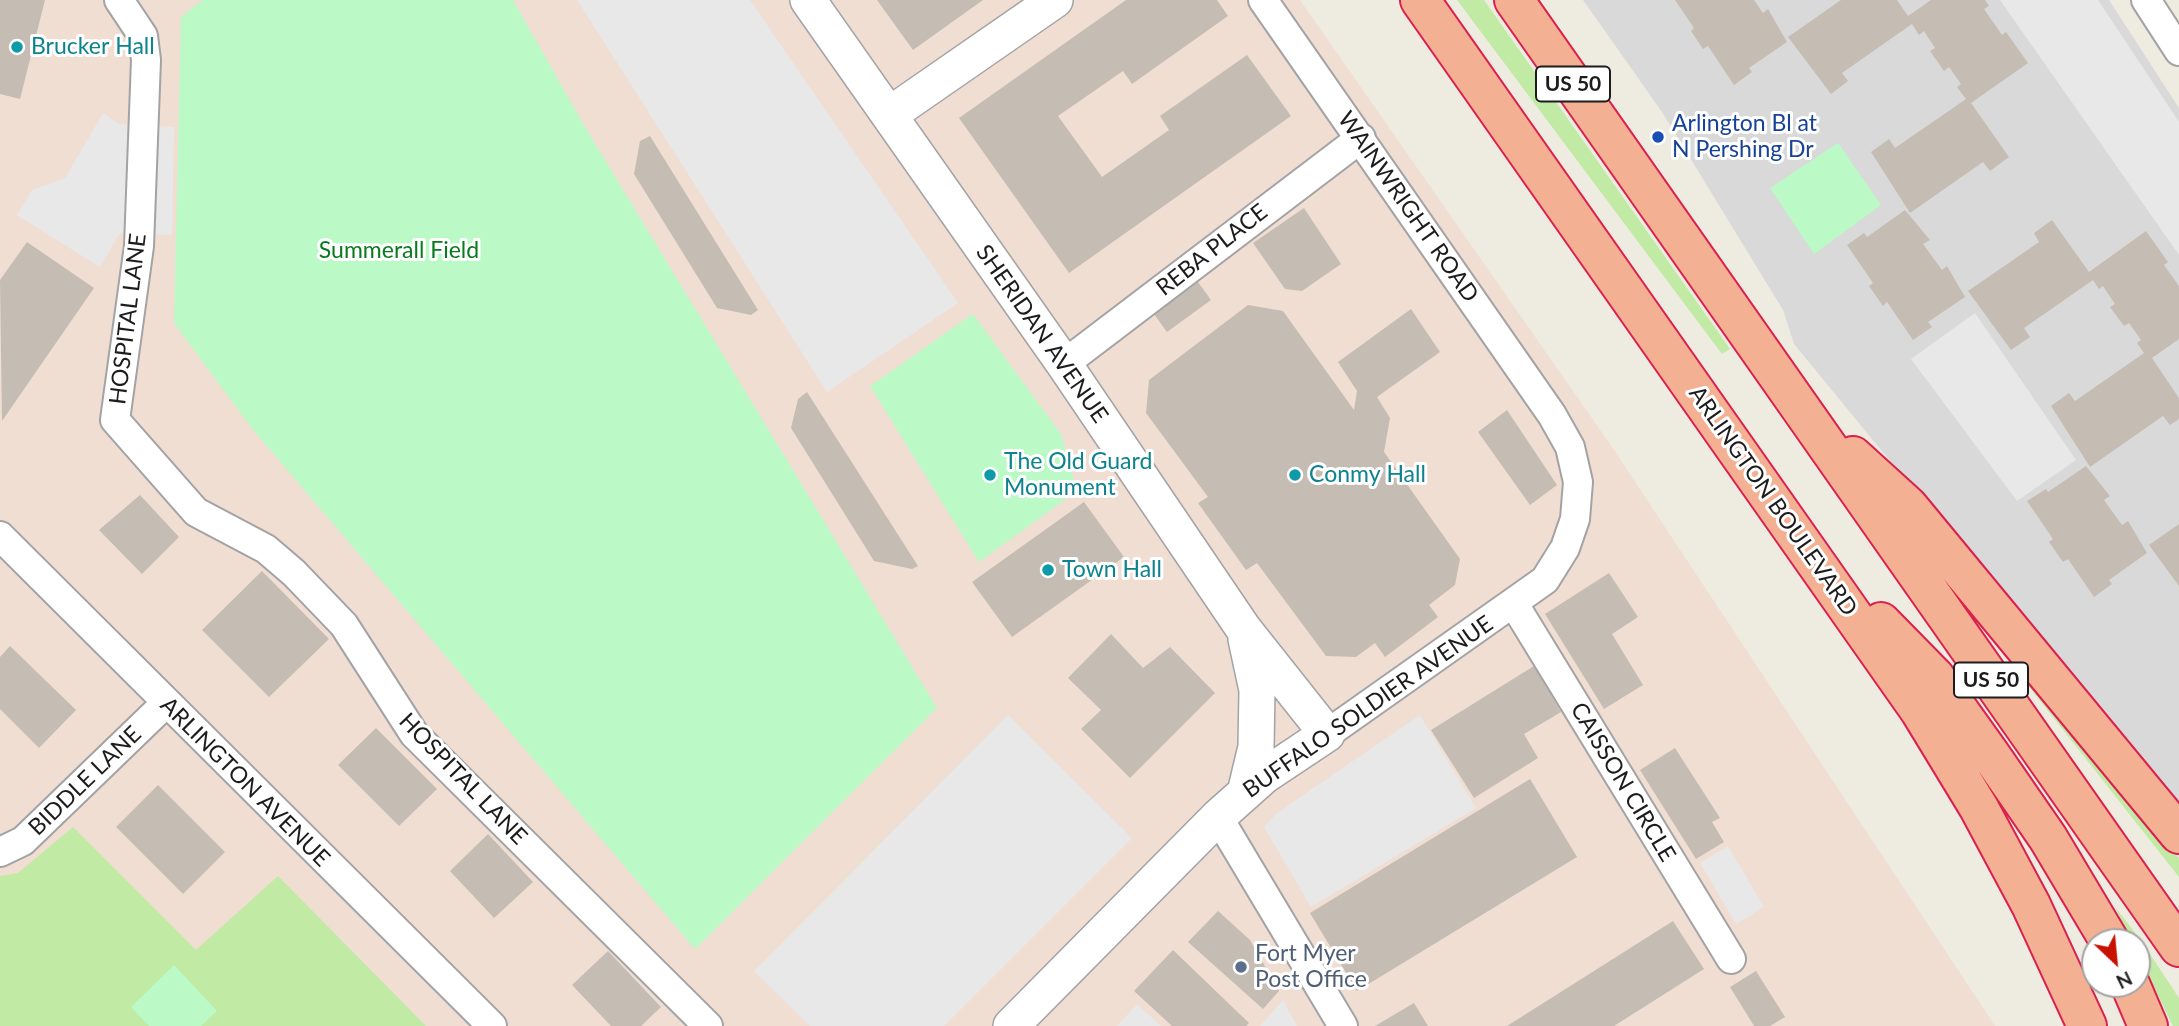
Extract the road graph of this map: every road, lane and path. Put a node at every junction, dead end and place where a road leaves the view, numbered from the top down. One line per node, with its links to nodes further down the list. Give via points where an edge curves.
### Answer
1 (119, 0): 29 (street, HOSPITAL LANE, via 143,36 146,60 139,246 115,420 196,512 266,549 302,581 344,625 414,734)
2 (808, 0): 9 (street, SHERIDAN AVENUE)
3 (1055, 0): 9 (street)
4 (1263, 0): 10 (street, WAINWRIGHT ROAD)
5 (1420, 0): 14 (highway, ARLINGTON BOULEVARD)
6 (1514, 0): 12 (highway, US 50)
7 (2146, 0): 8 (street)
8 (2179, 51)
9 (889, 115): 11 (street, SHERIDAN AVENUE)
10 (1361, 138): 11 (street, REBA PLACE); 13 (street, WAINWRIGHT ROAD)
11 (1064, 364): 17 (street, SHERIDAN AVENUE)
12 (1804, 413): 22 (highway, via 1908,506); 25 (highway, US 50)
13 (1552, 415): 16 (street, BUFFALO SOLDIER AVENUE, via 1570,447 1578,482 1575,519 1565,548 1545,580)
14 (1792, 530): 24 (highway, via 1935,677 2049,838); 32 (highway, ARLINGTON BOULEVARD, via 1951,760 2031,905)
15 (0, 536): 18 (street, ARLINGTON AVENUE)
16 (1514, 604): 19 (street, BUFFALO SOLDIER AVENUE); 26 (street, CAISSON CIRCLE)
17 (1243, 628): 19 (street, SHERIDAN AVENUE); 20 (street, via 1256,690 1256,747)
18 (166, 703): 23 (street, BIDDLE LANE, via 23,841); 28 (street, ARLINGTON AVENUE)
19 (1326, 734): 20 (street, BUFFALO SOLDIER AVENUE)
20 (1245, 793): 21 (street, BUFFALO SOLDIER AVENUE)
21 (1218, 817): 30 (street, BUFFALO SOLDIER AVENUE); 31 (street)
22 (2179, 834)
23 (0, 852)
24 (2102, 928)
25 (2175, 938)
26 (1731, 959)
27 (2136, 998): 33 (highway)
28 (492, 1026)
29 (708, 1026)
30 (1011, 1026)
31 (1343, 1026)
32 (2087, 1026)
33 (2148, 1026)

